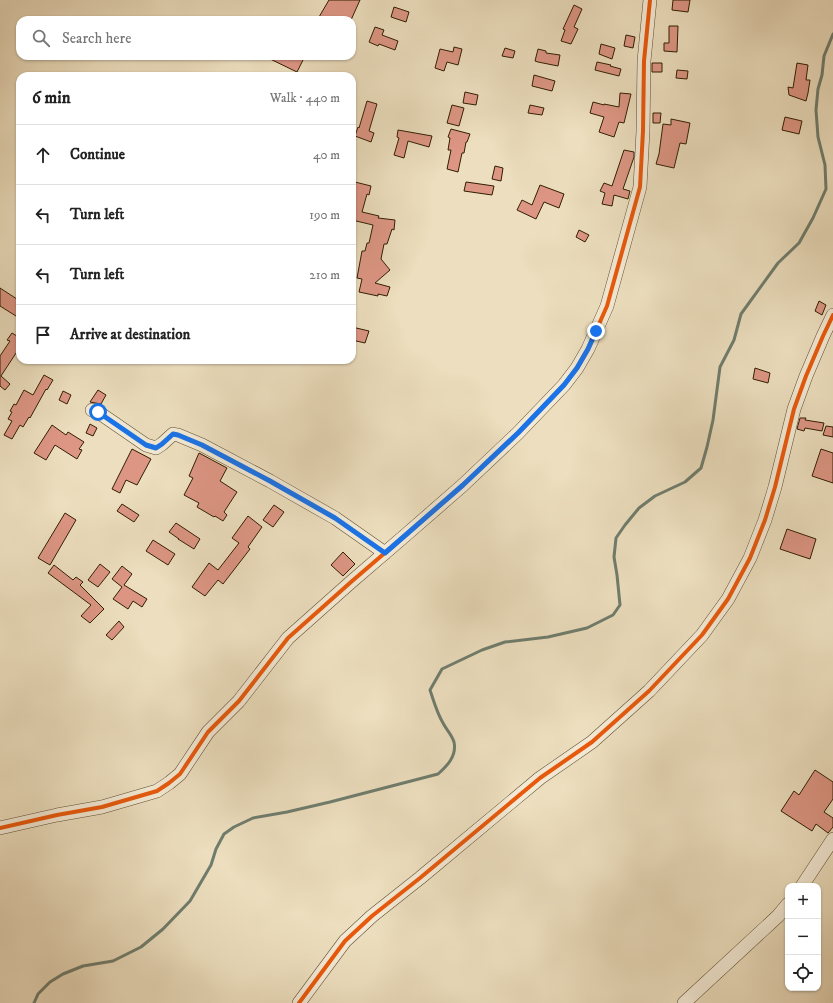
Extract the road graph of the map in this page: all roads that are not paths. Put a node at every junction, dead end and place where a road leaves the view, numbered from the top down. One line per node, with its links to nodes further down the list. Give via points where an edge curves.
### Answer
1 (650, 0): 4 (street, via 644,62 640,187 607,306 588,349 564,385 518,433 458,490)
2 (833, 315): 9 (street, via 794,409 776,487 750,558 728,599 702,635 649,691 592,742 540,778 372,916 345,941)
3 (92, 410): 4 (street, via 146,445 156,448 173,434 202,445 335,518)
4 (385, 553): 5 (street, via 288,638 239,700 208,732 180,774 158,791 102,807)
5 (0, 828)
6 (833, 839): 7 (street)
7 (804, 883)
8 (785, 908): 10 (street)
9 (299, 1003)
10 (684, 1003)

